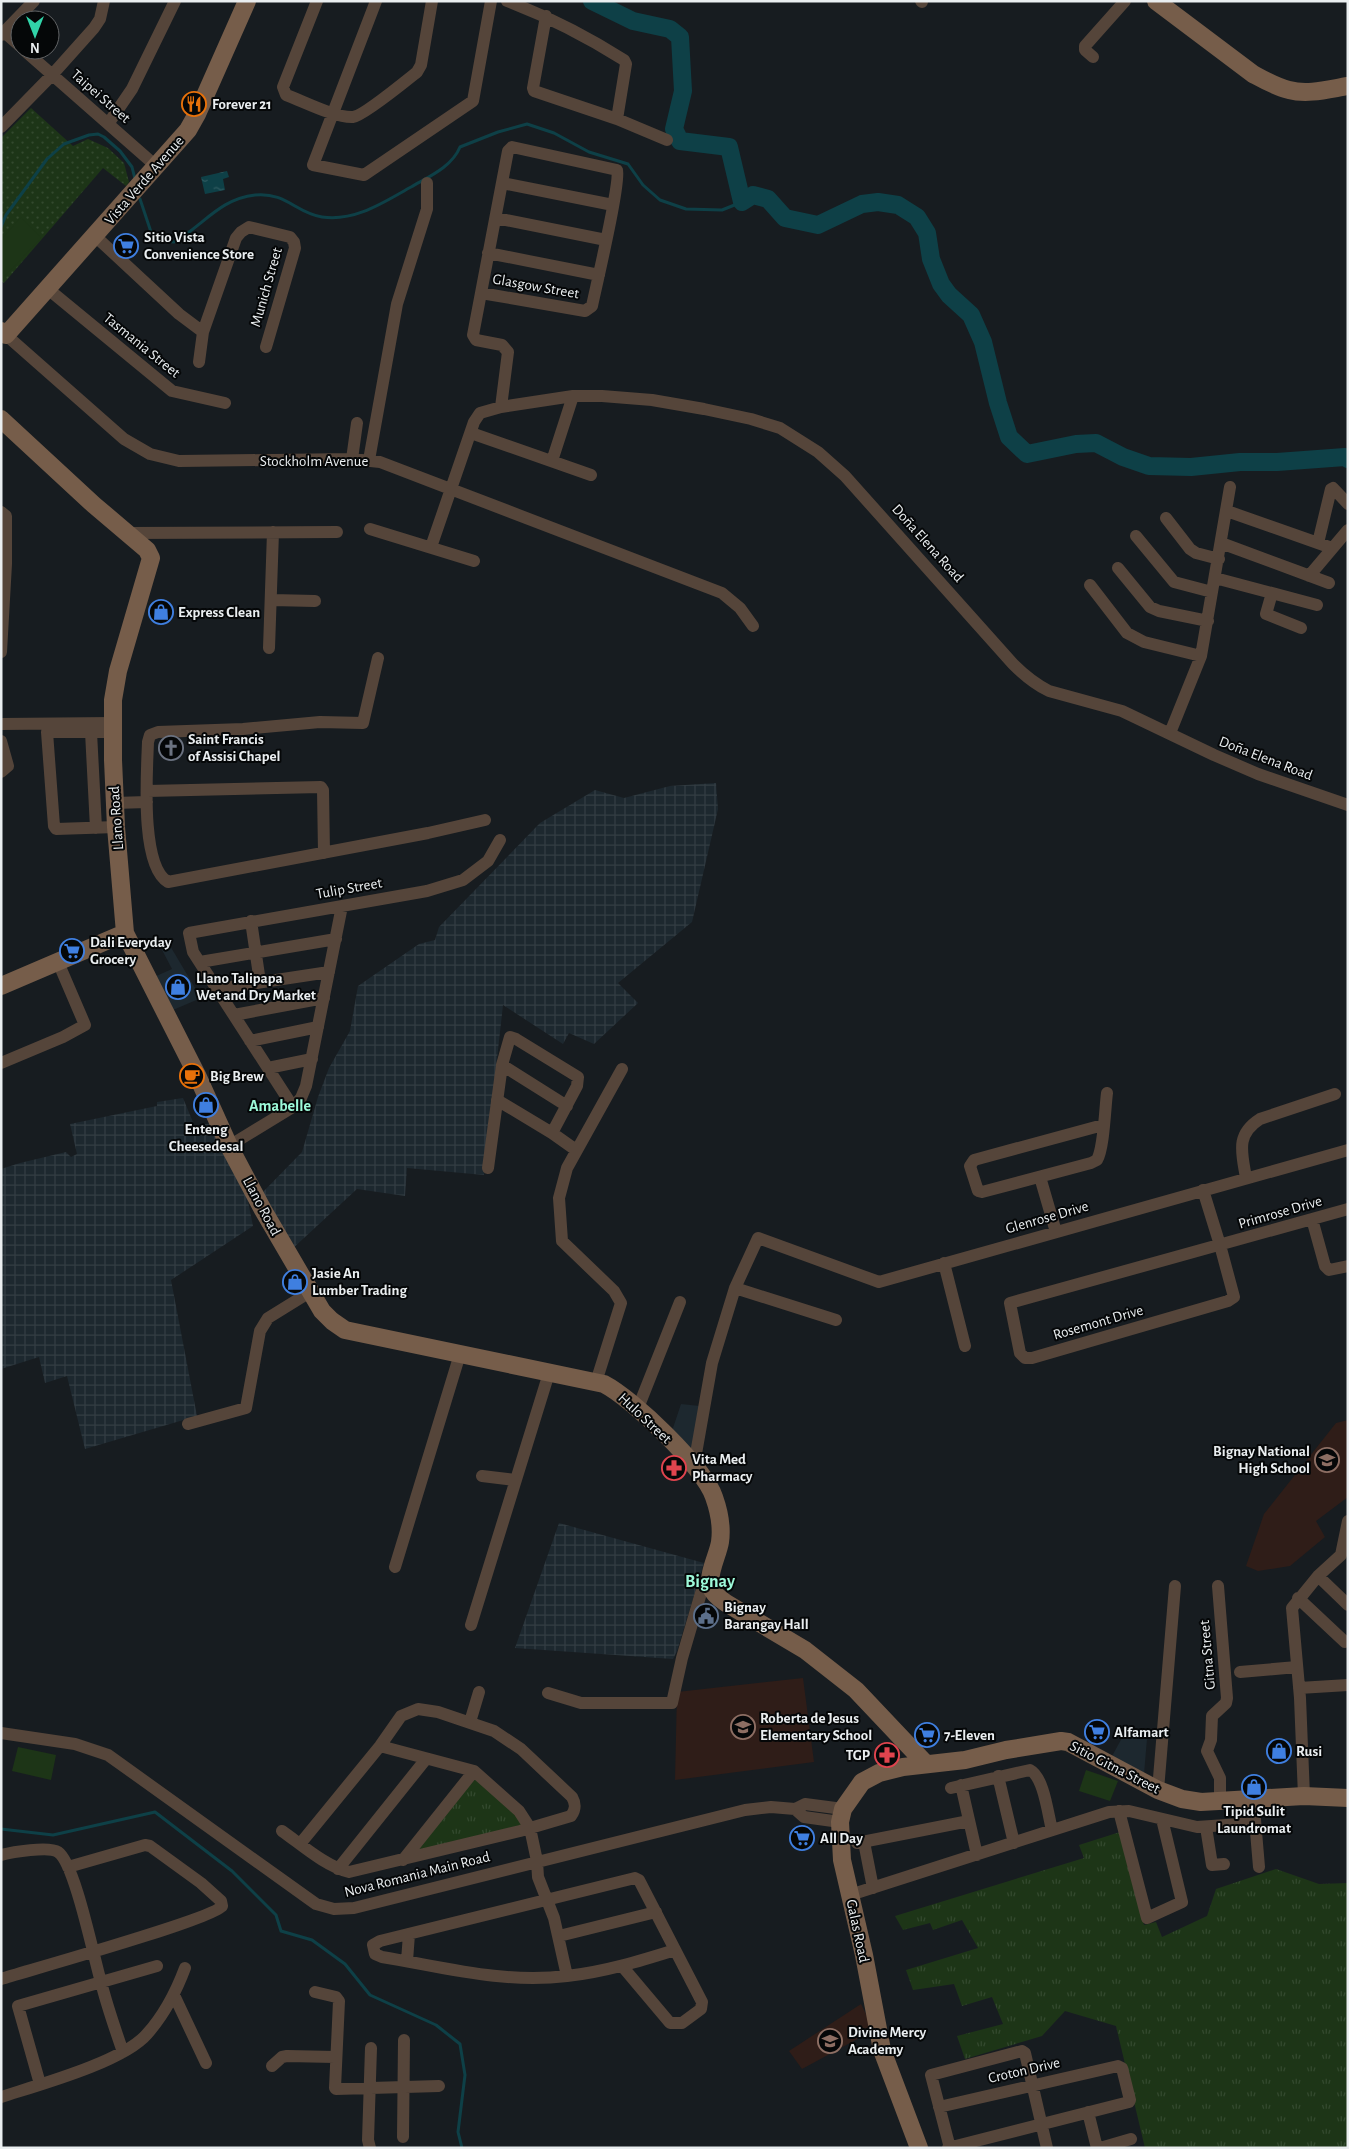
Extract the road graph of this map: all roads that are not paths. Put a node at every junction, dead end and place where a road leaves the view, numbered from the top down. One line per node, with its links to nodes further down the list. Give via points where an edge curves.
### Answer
1 (34, 1): 13 (street)
2 (104, 1): 16 (street, via 100,19 94,28)
3 (175, 1): 20 (street, via 132,89)
4 (247, 1): 23 (main road, Vista Verde Avenue, via 193,122)
5 (317, 1): 18 (street, via 283,92)
6 (376, 1): 18 (street)
7 (432, 1): 18 (street, via 417,72 357,116)
8 (491, 1): 18 (street, via 473,101 364,176 313,165)
9 (507, 1): 12 (street)
10 (1125, 1): 14 (street, via 1085,46)
11 (1163, 3): 17 (main road, via 1253,74 1270,83 1290,91 1316,92)
12 (546, 16): 19 (street, via 624,60); 19 (street, via 533,89)
13 (3, 34)
14 (1093, 57)
15 (35, 60): 16 (street, Taipei Street)
16 (52, 75): 20 (street, Taipei Street); 21 (street)
17 (1348, 86)
18 (332, 112)
19 (617, 119): 22 (street)
20 (108, 124): 23 (street, Taipei Street)
21 (1, 127)
22 (667, 140)
23 (156, 166): 28 (main road, Vista Verde Avenue)
24 (427, 183): 45 (street, via 428,209 397,304)
25 (502, 183): 26 (street); 26 (street, via 508,151 512,147 617,170); 27 (street)
26 (613, 205): 29 (street)
27 (496, 218): 29 (street); 30 (street)
28 (95, 236): 32 (main road, Vista Verde Avenue); 34 (street)
29 (606, 240): 31 (street)
30 (488, 253): 31 (street); 33 (street)
31 (599, 275): 33 (street, Glasgow Street, via 592,306 585,311)
32 (48, 289): 35 (main road, Vista Verde Avenue); 39 (street, Tasmania Street, via 172,391)
33 (481, 293): 40 (street, via 473,335 476,340 502,346 508,352)
34 (203, 332): 36 (street, Munich Street, via 236,238 249,227 290,237 295,248); 37 (street)
35 (4, 333): 44 (street, Stockholm Avenue, via 124,439 150,454 179,461)
36 (266, 347)
37 (199, 362)
38 (573, 396): 40 (street, Doña Elena Road); 46 (street); 90 (street, Doña Elena Road, via 660,402 751,419 792,434 845,476 1026,677 1049,690 1122,711)
39 (225, 403)
40 (501, 407): 43 (street, Doña Elena Road, via 480,413)
41 (1, 419): 58 (main road, Llano Road)
42 (357, 423): 44 (street)
43 (471, 433): 46 (street); 49 (street, Doña Elena Road)
44 (352, 459): 45 (street, Stockholm Avenue)
45 (368, 460): 49 (street, Stockholm Avenue, via 393,465)
46 (552, 461): 47 (street)
47 (590, 475)
48 (1230, 487): 51 (street)
49 (452, 489): 62 (street, Doña Elena Road); 79 (street, Stockholm Avenue, via 722,594 740,608)
50 (1348, 504): 60 (street, via 1331,489)
51 (1227, 511): 60 (street); 61 (street)
52 (1, 512): 66 (street, via 6,516)
53 (1166, 518): 64 (street, via 1190,549)
54 (370, 529): 62 (street)
55 (1348, 530): 63 (street)
56 (273, 532): 57 (street); 58 (street); 74 (street)
57 (337, 532)
58 (126, 533): 86 (main road, Llano Road, via 147,550 151,558 118,672)
59 (1136, 536): 72 (street, via 1174,582)
60 (1318, 543): 63 (street)
61 (1221, 544): 64 (street); 68 (street)
62 (431, 547): 65 (street)
63 (1332, 548): 68 (street)
64 (1219, 559): 69 (street)
65 (474, 561)
66 (4, 564): 77 (street)
67 (1118, 568): 78 (street, via 1150,607)
68 (1309, 576): 70 (street)
69 (1215, 578): 72 (street); 73 (street)
70 (1329, 583)
71 (1090, 585): 83 (street, via 1127,633 1144,642)
72 (1212, 592): 78 (street)
73 (1272, 593): 76 (street); 80 (street, via 1266,614)
74 (272, 600): 75 (street); 81 (street)
75 (315, 601)
76 (1317, 605)
77 (2, 620): 82 (street)
78 (1208, 621): 83 (street)
79 (752, 626)
80 (1301, 628)
81 (269, 648)
82 (1, 652)
83 (1201, 656): 90 (street)
84 (378, 658): 93 (street, via 363,723 320,722 150,735)
85 (1, 724): 86 (street)
86 (113, 728): 88 (street); 94 (main road, Llano Road)
87 (47, 732): 88 (street); 89 (street); 98 (street, via 54,826 60,830)
88 (91, 732): 98 (street)
89 (1, 733)
90 (1170, 733): 95 (street, Doña Elena Road, via 1258,774)
91 (1, 741): 92 (street, via 8,766)
92 (1, 772)
93 (147, 796): 94 (street); 100 (street, via 321,787); 100 (street, via 150,849 157,872 168,882)
94 (115, 803): 97 (main road, Llano Road)
95 (1348, 805)
96 (485, 820): 100 (street)
97 (116, 827): 98 (street); 103 (main road, Llano Road)
98 (96, 828)
99 (500, 840): 101 (street, Tulip Street, via 488,861 463,880 427,891)
100 (324, 853)
101 (342, 906): 102 (street, Tulip Street); 104 (street)
102 (251, 921): 105 (street); 107 (street, Tulip Street, via 190,931 188,935 193,952)
103 (126, 933): 106 (main road); 128 (main road, Llano Road, via 198,1075)
104 (336, 938): 105 (street); 108 (street)
105 (256, 952): 107 (street); 109 (street)
106 (58, 962): 110 (main road); 117 (street, via 85,1024)
107 (200, 962): 111 (street)
108 (329, 972): 109 (street); 112 (street)
109 (260, 982): 111 (street)
110 (1, 986)
111 (217, 989): 113 (street)
112 (324, 998): 113 (street); 114 (street)
113 (234, 1015): 115 (street)
114 (318, 1027): 115 (street); 116 (street)
115 (250, 1041): 119 (street)
116 (312, 1059): 119 (street); 125 (street, via 306,1086)
117 (1, 1064)
118 (502, 1065): 123 (street); 124 (street); 124 (street, via 508,1040 513,1037 578,1077 579,1083)
119 (268, 1068): 125 (street)
120 (622, 1069): 129 (street)
121 (1106, 1093): 126 (street)
122 (1335, 1094): 133 (street, via 1254,1122 1241,1146)
123 (497, 1100): 127 (street); 131 (street)
124 (566, 1106): 127 (street)
125 (293, 1107): 128 (street)
126 (1103, 1124): 132 (street, via 1097,1160); 132 (street, via 971,1163 980,1192)
127 (552, 1133): 129 (street)
128 (229, 1146): 139 (main road, Llano Road)
129 (576, 1150): 150 (street, via 559,1198 562,1241 614,1291 621,1303)
130 (1348, 1150): 133 (street, Glenrose Drive)
131 (488, 1168)
132 (1040, 1177): 137 (street)
133 (1246, 1178): 134 (street, Glenrose Drive)
134 (1203, 1190): 137 (street, Glenrose Drive); 138 (street)
135 (1348, 1209): 136 (street, Primrose Drive)
136 (1312, 1219): 138 (street, Primrose Drive); 141 (street, via 1325,1266 1329,1270)
137 (1056, 1232): 140 (street, Glenrose Drive)
138 (1220, 1245): 145 (street, Primrose Drive); 145 (street, Rosemont Drive, via 1234,1297 1228,1302 1025,1358 1020,1354)
139 (286, 1250): 143 (main road, Hulo Street)
140 (944, 1263): 142 (street, Glenrose Drive, via 876,1282 758,1238); 147 (street)
141 (1348, 1266)
142 (735, 1288): 146 (street); 153 (street, via 712,1363)
143 (310, 1292): 148 (main road, Hulo Street, via 322,1311 345,1330); 152 (street, via 264,1323 246,1408)
144 (680, 1302): 151 (street)
145 (1010, 1303)
146 (836, 1320)
147 (965, 1346)
148 (460, 1354): 149 (main road, Hulo Street); 158 (street)
149 (549, 1373): 150 (main road, Hulo Street); 155 (street)
150 (596, 1382): 151 (main road, Hulo Street, via 617,1390)
151 (638, 1408): 153 (main road, Hulo Street)
152 (188, 1424)
153 (694, 1465): 160 (main road, Hulo Street, via 708,1483 718,1512 720,1541)
154 (482, 1476): 155 (street)
155 (515, 1480): 165 (street)
156 (1348, 1520): 157 (street)
157 (1344, 1559): 159 (street)
158 (395, 1567)
159 (1318, 1576): 163 (street); 164 (street)
160 (710, 1582): 172 (street, via 701,1593 672,1703 581,1703); 177 (main road, via 719,1598 805,1650 856,1690)
161 (1175, 1586): 180 (street)
162 (1218, 1586): 183 (street, Gitna Street, via 1227,1698 1212,1716 1207,1751 1220,1778)
163 (1298, 1598): 166 (street); 167 (street, via 1292,1608)
164 (1348, 1605)
165 (471, 1625)
166 (1345, 1642)
167 (1297, 1667): 168 (street); 170 (street)
168 (1240, 1672)
169 (1348, 1686): 170 (street)
170 (1299, 1688): 181 (street)
171 (479, 1692): 173 (street)
172 (548, 1693)
173 (470, 1722): 175 (street, via 438,1712 410,1712 401,1716); 191 (street, via 513,1742 572,1797 575,1810 571,1816)
174 (2, 1735): 199 (street, Nova Romania Main Road, via 75,1744 108,1755 324,1908 354,1908)
175 (380, 1746): 176 (street); 195 (street)
176 (426, 1759): 178 (street); 203 (street)
177 (926, 1764): 180 (main road, Sitio Gitna Street, via 965,1760 1061,1741); 186 (main road, via 879,1773 862,1782)
178 (474, 1771): 191 (street, via 519,1812); 198 (street)
179 (998, 1776): 188 (street, via 956,1786); 192 (street, via 1024,1770 1034,1772 1040,1782); 194 (street)
180 (1158, 1790): 183 (main road, Sitio Gitna Street, via 1182,1799)
181 (1304, 1796): 182 (main road, Sitio Gitna Street); 183 (main road, Sitio Gitna Street)
182 (1348, 1798)
183 (1220, 1801)
184 (1254, 1808): 189 (street)
185 (1119, 1811): 187 (street); 187 (street, via 1147,1918 1182,1902); 192 (street)
186 (842, 1816): 199 (street, Nova Romania Main Road, via 805,1804 795,1809 745,1810); 205 (main road, Galas Road, via 842,1860)
187 (1162, 1819): 190 (street)
188 (969, 1821): 197 (street); 204 (street, via 860,1842)
189 (1255, 1823): 190 (street); 202 (street)
190 (1206, 1827): 200 (street, via 1212,1865)
191 (530, 1828): 198 (street); 199 (street)
192 (1052, 1830): 194 (street)
193 (282, 1831): 195 (street)
194 (1014, 1842): 197 (street)
195 (300, 1844): 203 (street)
196 (1, 1855): 201 (street, via 56,1850)
197 (977, 1855): 204 (street)
198 (403, 1860): 203 (street, via 354,1871)
199 (537, 1861): 206 (street, via 538,1877)
200 (1224, 1864)
201 (68, 1867): 211 (street); 211 (street, via 150,1846 221,1901 222,1906 215,1912)
202 (1259, 1867)
203 (338, 1869)
204 (873, 1888): 205 (street)
205 (850, 1895): 239 (main road, Galas Road, via 882,2050)
206 (546, 1899): 207 (street, via 635,1878); 208 (street); 209 (street)
207 (656, 1912): 209 (street); 210 (street)
208 (409, 1934): 212 (street); 212 (street, via 373,1944 378,1956)
209 (559, 1936): 216 (street)
210 (675, 1950): 214 (street); 214 (street, via 703,2006 682,2023 670,2024 665,2020)
211 (93, 1951): 217 (street); 218 (street)
212 (407, 1961): 216 (street, via 477,1975)
213 (157, 1966): 218 (street)
214 (622, 1966): 216 (street)
215 (185, 1968): 220 (street)
216 (567, 1976)
217 (1, 1978)
218 (100, 1982): 223 (street); 227 (street, via 18,2006)
219 (315, 1992): 224 (street, via 339,2001)
220 (174, 1995): 223 (street, via 146,2036); 225 (street)
221 (404, 2040): 230 (street)
222 (371, 2048): 231 (street)
223 (123, 2052): 227 (street)
224 (335, 2057): 226 (street, via 287,2056); 231 (street, via 336,2089)
225 (206, 2063)
226 (272, 2066)
227 (40, 2084): 232 (street)
228 (1032, 2085): 233 (street, Croton Drive); 233 (street, via 1022,2051 933,2074); 234 (street, Croton Drive, via 1118,2066 1122,2068 1130,2102); 235 (street)
229 (439, 2086): 230 (street)
230 (404, 2088): 231 (street); 236 (street)
231 (371, 2089): 238 (street)
232 (1, 2097)
233 (939, 2107): 240 (street)
234 (1088, 2112): 235 (street); 242 (street)
235 (1041, 2123): 240 (street); 241 (street)
236 (403, 2137)
237 (1131, 2139): 242 (street)
238 (370, 2148)
239 (919, 2148)
240 (949, 2148)
241 (1047, 2148)
242 (1098, 2148)

